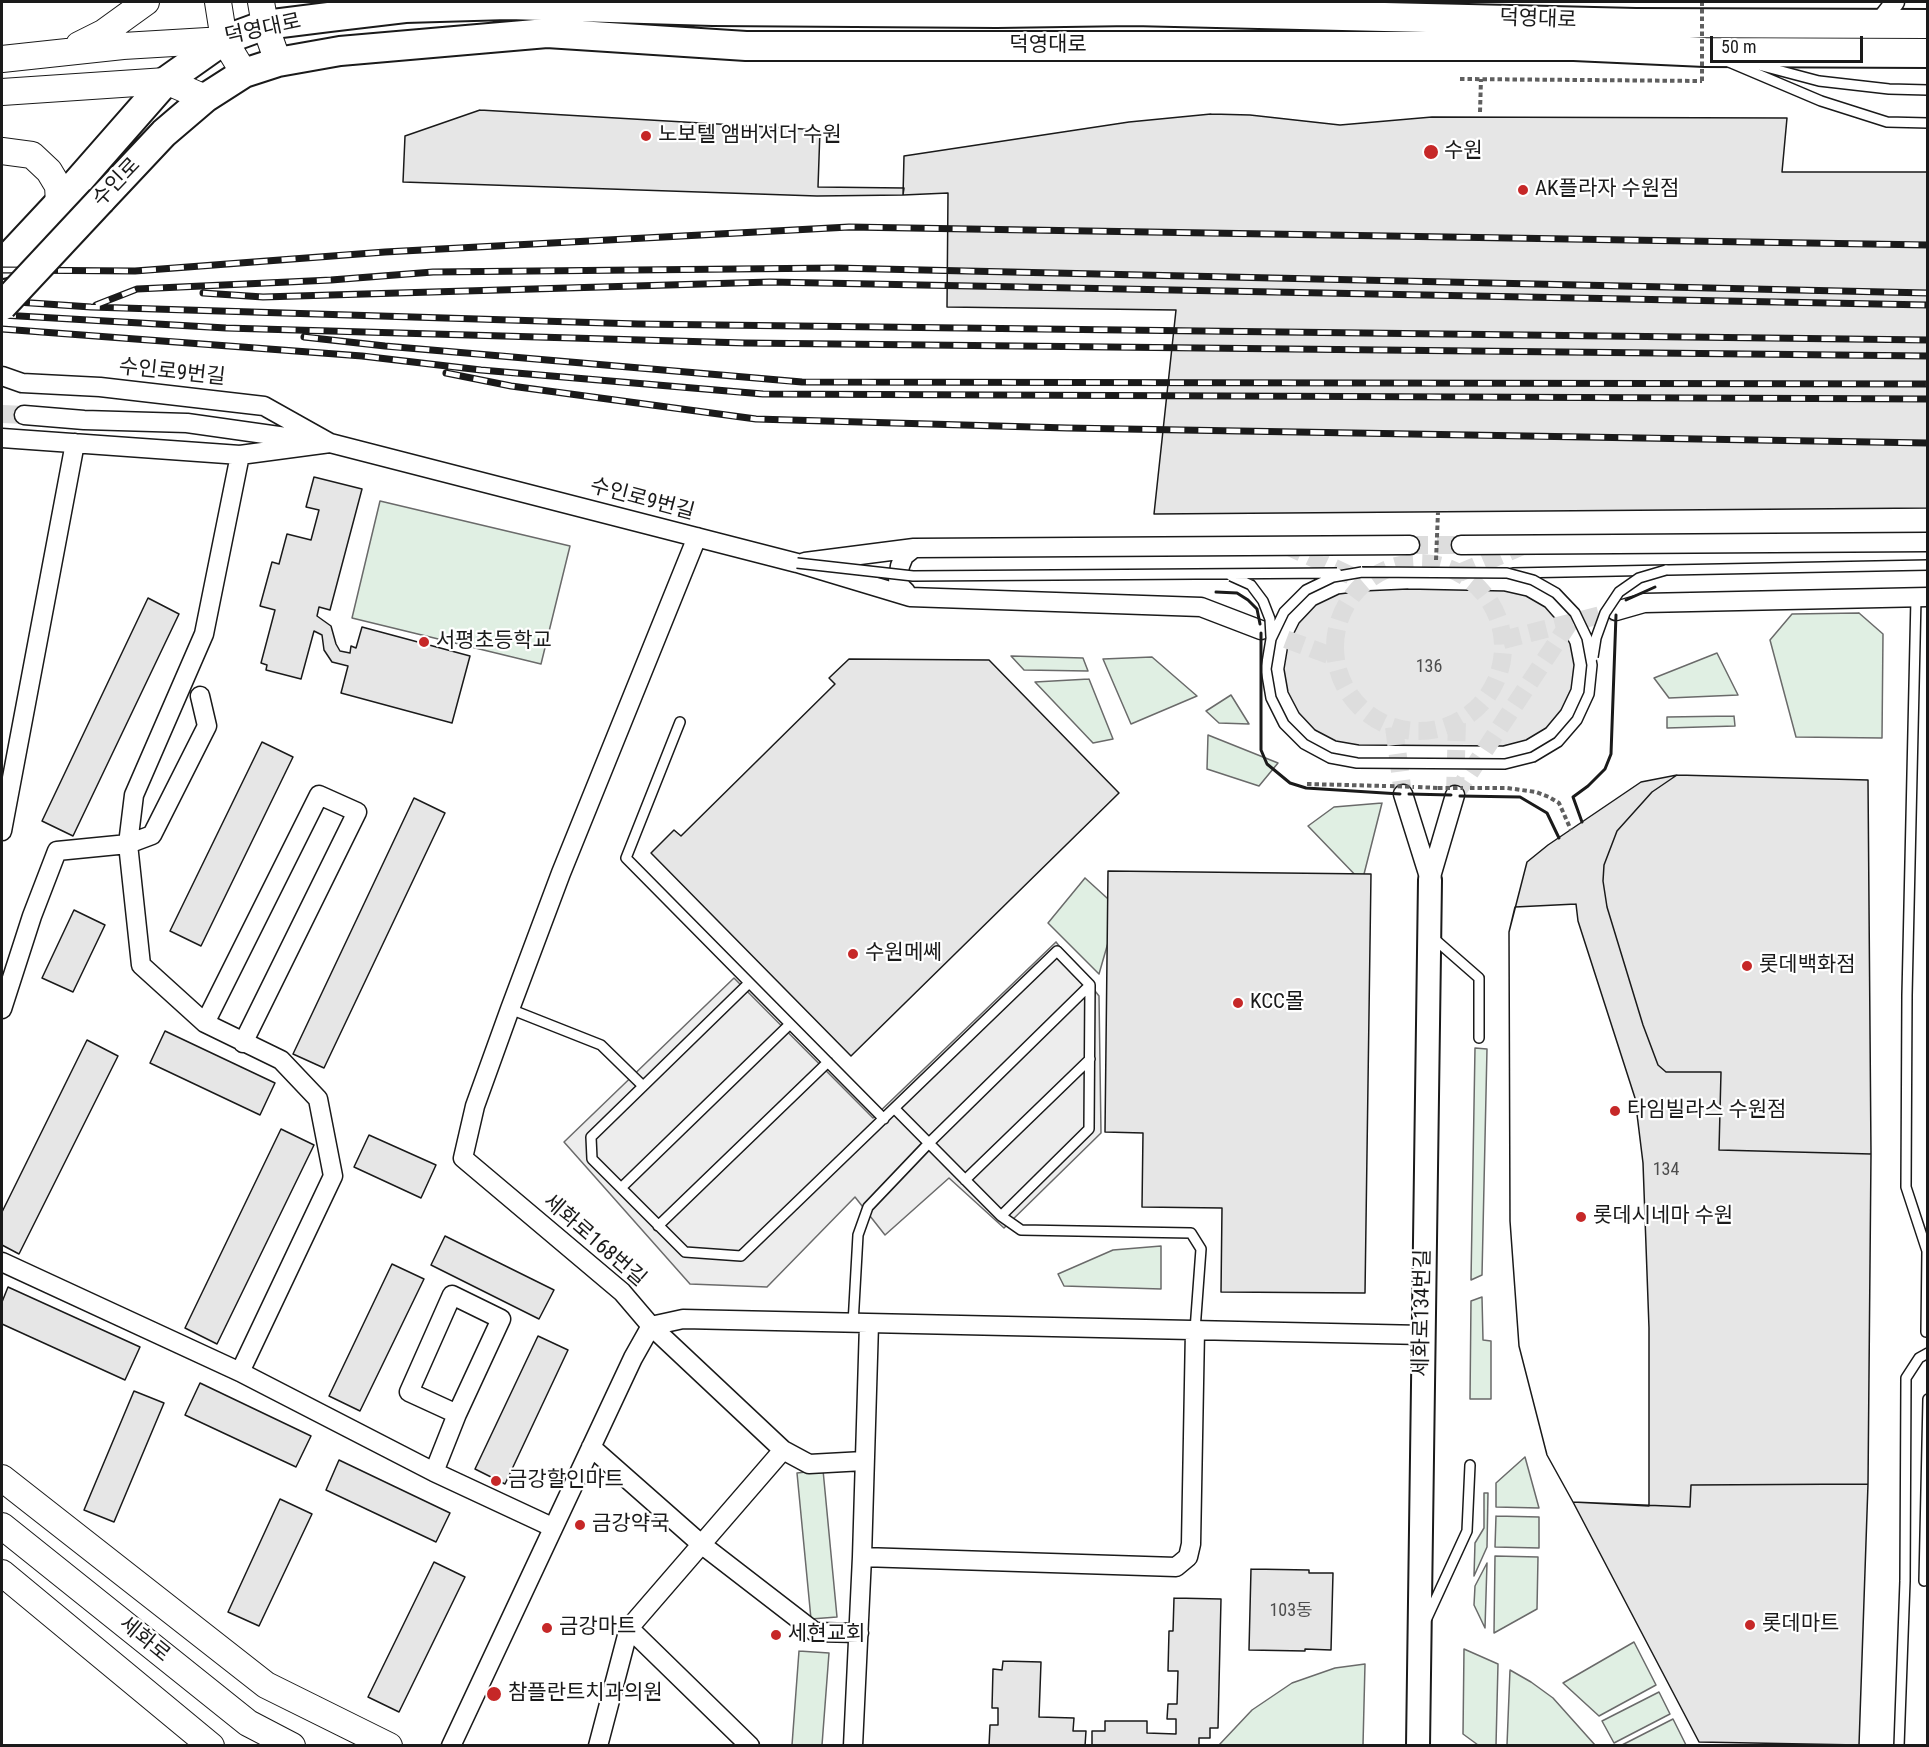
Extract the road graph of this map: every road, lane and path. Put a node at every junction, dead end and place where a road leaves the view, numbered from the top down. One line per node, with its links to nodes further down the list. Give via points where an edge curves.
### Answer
1 (146, 2): 18 (main road, via 104,33)
2 (218, 2): 16 (main road)
3 (1025, 2): 10 (lane)
4 (1575, 2): 13 (main road)
5 (1702, 2): 25 (path, bridge, via 1701,81)
6 (1895, 2): 15 (street)
7 (561, 4): 8 (main road, 덕영대로); 11 (main road, 덕영대로)
8 (708, 6): 10 (main road, 덕영대로)
9 (1134, 6): 10 (main road, 덕영대로); 12 (main road, 덕영대로); 17 (main road)
10 (997, 13)
11 (263, 14): 16 (main road, 덕영대로); 22 (main road)
12 (1526, 22): 13 (main road, 덕영대로); 17 (main road, 덕영대로); 19 (main road, 덕영대로)
13 (1636, 23): 15 (main road, 덕영대로)
14 (1928, 24): 15 (main road, 덕영대로)
15 (1877, 25)
16 (225, 40): 18 (main road, 덕영대로); 23 (main road); 26 (main road, 수인로)
17 (1133, 46): 22 (main road, 덕영대로, via 746,46 547,33 340,51)
18 (63, 52): 21 (main road, 덕영대로)
19 (1705, 52): 20 (main road, 덕영대로); 27 (lane, via 1819,81); 31 (lane, via 1821,101 1887,122)
20 (1928, 52)
21 (2, 59)
22 (278, 62): 23 (main road, 덕영대로)
23 (244, 73): 29 (main road, 수인로)
24 (1460, 79): 25 (path)
25 (1481, 79): 30 (path)
26 (166, 81): 28 (main road); 29 (main road); 33 (main road, 수인로)
27 (1928, 90)
28 (2, 92)
29 (205, 98): 35 (main road, 수인로, bridge, via 164,133)
30 (1480, 112)
31 (1928, 123)
32 (2, 151): 33 (main road, via 32,155 58,186)
33 (60, 203): 34 (main road, 수인로)
34 (2, 264)
35 (2, 306)
36 (2, 376): 40 (street, 수인로9번길, via 22,384 100,387 264,406)
37 (24, 415): 40 (street, via 187,423)
38 (2, 438): 39 (street, 수인로9번길)
39 (75, 443): 41 (street, 수인로9번길); 67 (street)
40 (330, 443): 41 (street, 수인로9번길); 43 (street, 수인로9번길)
41 (240, 455): 68 (street, via 204,634 134,795)
42 (1438, 512): 53 (path, bridge)
43 (698, 537): 48 (street); 69 (street, 수인로9번길)
44 (1928, 542): 46 (street)
45 (1410, 545): 47 (street)
46 (1461, 545)
47 (914, 548): 48 (street); 55 (street, via 904,556 898,579)
48 (797, 563): 51 (lane, bridge, via 913,576); 55 (street)
49 (1928, 565): 50 (lane)
50 (1666, 570): 54 (lane, bridge); 59 (lane, bridge, via 1639,578 1619,592 1605,613)
51 (1223, 573): 52 (lane, bridge); 58 (lane, bridge, via 1251,585 1263,601 1270,619)
52 (1362, 573): 53 (lane, bridge); 58 (lane, bridge, via 1333,577 1306,590)
53 (1435, 573): 54 (lane, bridge)
54 (1507, 573): 59 (lane, bridge, via 1533,580 1557,593 1575,613 1587,638)
55 (910, 597): 58 (street, via 1201,607)
56 (1922, 598): 57 (street, via 1644,603); 94 (lane, via 1907,995 1906,1187 1927,1251)
57 (1616, 611)
58 (1266, 634): 59 (lane, bridge, via 1271,698 1284,724 1304,744 1330,758 1357,763 1505,764 1533,757 1558,742 1577,720 1588,694)
59 (1592, 665)
60 (200, 696): 68 (street, via 207,726 152,835)
61 (680, 722): 72 (lane, via 626,858)
62 (1307, 784): 64 (path, bridge)
63 (1431, 788): 66 (path, bridge, via 1536,792 1559,803)
64 (1409, 791): 70 (street)
65 (1455, 795): 70 (street)
66 (1571, 830)
67 (2, 831)
68 (128, 844): 74 (street, via 57,851); 76 (street, via 141,964)
69 (561, 873): 75 (street, 세화로168번길)
70 (1430, 880): 71 (street, 세화로134번길)
71 (1429, 934): 78 (lane, via 1479,978); 95 (street, 세화로134번길)
72 (749, 983): 77 (lane); 82 (lane)
73 (1090, 985): 80 (lane); 83 (lane, via 1058,951); 85 (lane)
74 (2, 1008)
75 (510, 1009): 82 (lane, via 601,1045); 92 (street, 세화로168번길, via 475,1106 463,1158 622,1292)
76 (206, 1023): 79 (street); 79 (street, via 319,795 357,812)
77 (790, 1024): 81 (lane); 87 (lane)
78 (1479, 1038)
79 (243, 1043): 97 (street, via 281,1060 318,1099 333,1176)
80 (1090, 1059): 86 (lane); 88 (lane, via 1089,1129)
81 (828, 1062): 84 (lane); 89 (lane)
82 (643, 1086): 87 (lane, via 591,1137 592,1159)
83 (895, 1109): 84 (lane); 85 (lane)
84 (884, 1119): 89 (lane, via 741,1256 684,1252)
85 (928, 1143): 86 (lane); 91 (lane, via 868,1207 858,1235)
86 (965, 1180): 88 (lane)
87 (621, 1188): 89 (lane)
88 (1001, 1216): 93 (lane, via 1021,1230 1191,1233 1201,1249)
89 (658, 1226)
90 (2, 1262): 97 (street)
91 (861, 1324): 92 (street, via 683,1319); 93 (street); 102 (street)
92 (651, 1326): 100 (street); 101 (street)
93 (1195, 1330): 95 (street); 109 (street, via 1191,1544 1188,1557 1176,1567)
94 (1927, 1332)
95 (1423, 1335): 115 (street, 세화로134번길)
96 (1928, 1353): 111 (lane, via 1919,1358 1906,1378)
97 (240, 1372): 104 (street)
98 (1928, 1399): 112 (lane)
99 (457, 1413): 99 (street, via 501,1319 452,1295 409,1392); 104 (street)
100 (591, 1447): 107 (street); 108 (street)
101 (783, 1450): 102 (street, via 809,1464); 108 (street)
102 (864, 1461): 109 (street)
103 (1470, 1465): 115 (lane, via 1467,1532)
104 (434, 1472): 107 (street)
105 (2, 1478): 118 (main road, via 266,1685)
106 (2, 1527): 117 (main road, 세화로, via 248,1723)
107 (552, 1527): 119 (street)
108 (702, 1544): 113 (street); 114 (street, via 814,1632)
109 (862, 1557): 114 (street)
110 (2, 1573): 116 (main road)
111 (1905, 1581): 112 (lane); 124 (lane)
112 (1926, 1581)
113 (628, 1628): 120 (street); 121 (street)
114 (859, 1634): 122 (street)
115 (1420, 1634): 123 (street, 세화로134번길)
116 (211, 1746)
117 (292, 1746)
118 (389, 1746)
119 (451, 1746)
120 (598, 1746)
121 (750, 1746)
122 (853, 1746)
123 (1418, 1746)
124 (1899, 1746)

